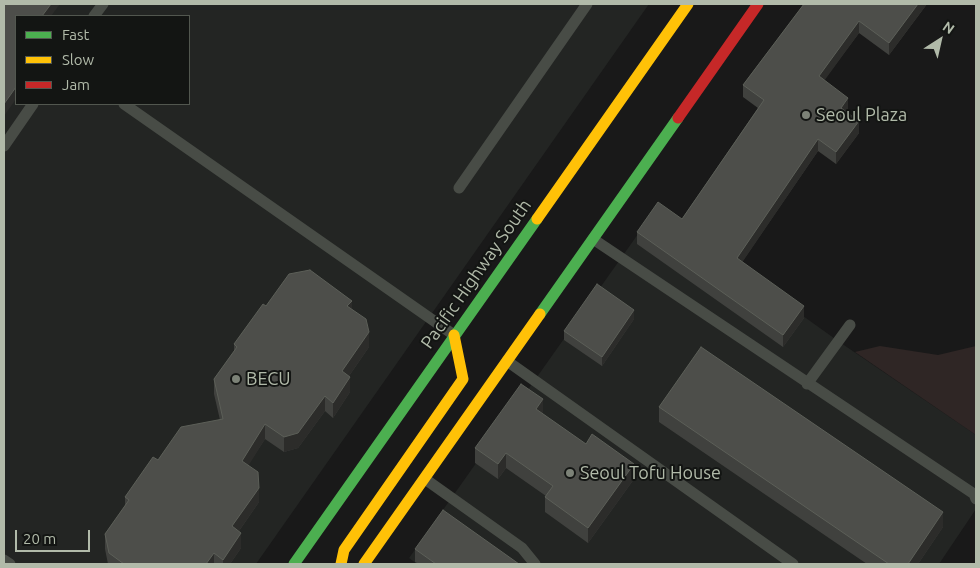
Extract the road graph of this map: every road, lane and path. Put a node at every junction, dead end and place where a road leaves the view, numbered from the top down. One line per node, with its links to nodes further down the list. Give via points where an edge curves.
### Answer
1 (103, 4): 5 (lane)
2 (587, 4): 9 (lane)
3 (688, 4): 12 (main road, Pacific Highway South)
4 (758, 4): 10 (main road)
5 (95, 15)
6 (32, 105): 8 (lane)
7 (125, 105): 12 (lane)
8 (4, 146)
9 (459, 188)
10 (593, 239): 13 (main road); 14 (lane)
11 (850, 325): 14 (lane)
12 (454, 335): 19 (main road, Pacific Highway South); 20 (main road, via 463,379 344,550)
13 (507, 361): 15 (main road); 23 (lane)
14 (807, 384): 16 (lane)
15 (425, 478): 21 (main road); 22 (lane, via 522,548)
16 (976, 498)
17 (4, 560): 18 (lane)
18 (10, 564)
19 (294, 564)
20 (341, 564)
21 (364, 564)
22 (535, 564)
23 (793, 564)

